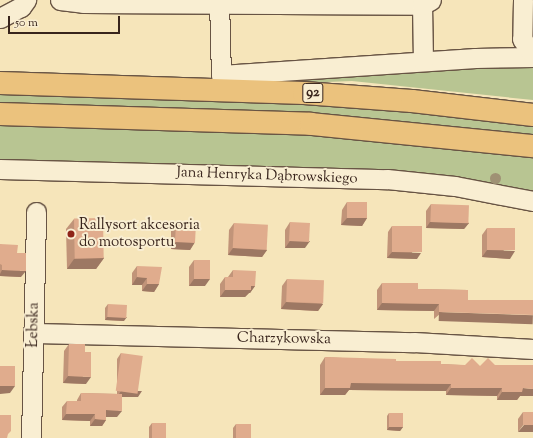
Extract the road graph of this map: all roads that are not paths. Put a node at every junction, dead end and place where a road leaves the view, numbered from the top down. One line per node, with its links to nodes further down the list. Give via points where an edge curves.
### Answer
1 (26, 0): 7 (street, via 21,7)
2 (60, 0): 3 (street)
3 (218, 1): 4 (street); 10 (street)
4 (250, 1): 5 (street)
5 (426, 3): 9 (street)
6 (523, 8): 8 (street, via 522,39)
7 (0, 18)
8 (533, 56): 9 (street)
9 (423, 61): 10 (street)
10 (221, 75): 12 (main road, via 154,75)
11 (0, 83): 12 (main road, 92)
12 (93, 86): 14 (main road, 92, via 357,96)
13 (0, 114): 15 (main road, 92, via 311,124)
14 (533, 115)
15 (533, 146)
16 (0, 169): 17 (street, Jana Henryka Dąbrowskiego, via 387,179 455,186)
17 (533, 201)
18 (36, 212): 19 (street, Łebska)
19 (35, 333): 20 (street, Charzykowska, via 406,342); 21 (street, Łebska)
20 (533, 349)
21 (31, 438)

